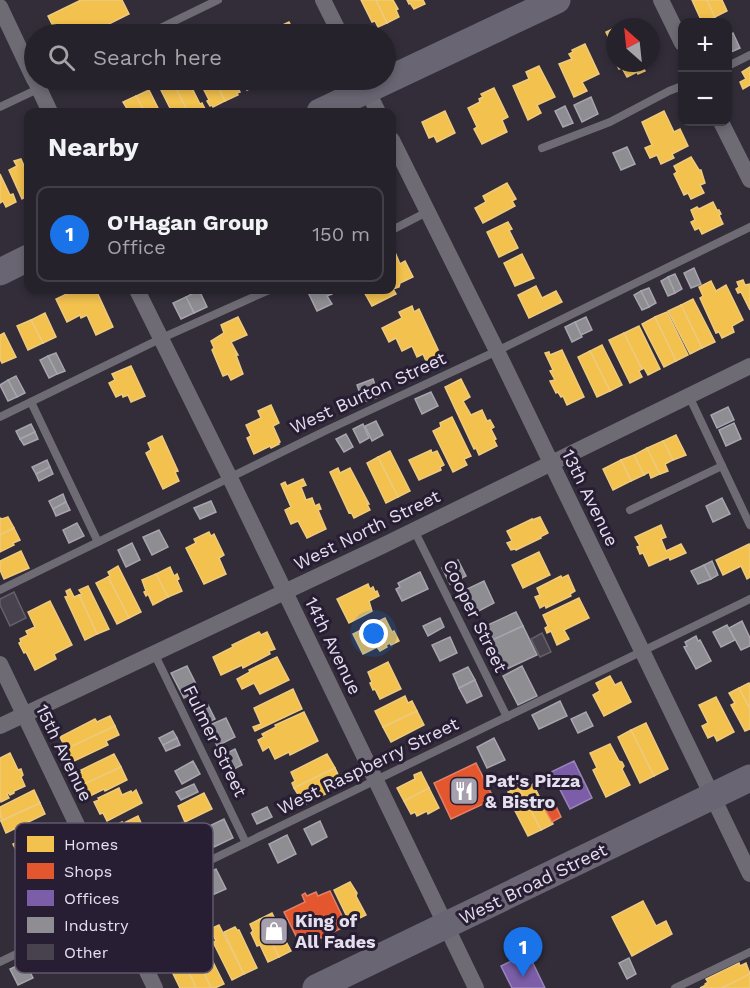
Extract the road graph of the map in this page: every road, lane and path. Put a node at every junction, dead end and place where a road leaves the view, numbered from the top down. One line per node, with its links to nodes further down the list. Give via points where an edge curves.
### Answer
1 (218, 0): 6 (lane)
2 (323, 0): 7 (street)
3 (557, 0): 12 (main road)
4 (661, 0): 8 (street)
5 (0, 7): 10 (street)
6 (169, 24)
7 (335, 24)
8 (678, 35)
9 (750, 55): 11 (lane)
10 (24, 57)
11 (732, 64)
12 (396, 80)
13 (678, 88): 22 (lane, via 610,122)
14 (24, 90): 17 (lane)
15 (40, 90): 18 (street)
16 (368, 94): 19 (main road)
17 (0, 107)
18 (48, 108)
19 (331, 108)
20 (723, 126): 23 (street)
21 (396, 148): 24 (street, 13th Avenue)
22 (542, 148)
23 (750, 180)
24 (427, 212): 26 (lane); 32 (street, 13th Avenue)
25 (750, 227): 32 (lane, West Burton Street)
26 (396, 228)
27 (24, 260): 28 (main road)
28 (0, 272)
29 (139, 294): 31 (street, 14th Avenue)
30 (260, 294): 31 (lane)
31 (162, 338): 35 (lane); 39 (street, 14th Avenue)
32 (497, 351): 37 (street, 13th Avenue); 39 (lane, West Burton Street)
33 (750, 366): 34 (street, West North Street)
34 (688, 396): 37 (street, West North Street); 38 (lane)
35 (31, 402): 36 (lane); 43 (lane)
36 (0, 417)
37 (551, 462): 42 (street, West North Street); 47 (street, 13th Avenue)
38 (722, 466): 40 (lane); 41 (lane)
39 (230, 478): 43 (lane, West Burton Street); 45 (street, 14th Avenue)
40 (630, 510)
41 (750, 525)
42 (414, 530): 45 (street, West North Street); 51 (lane, Cooper Street)
43 (98, 542): 44 (lane, West Burton Street)
44 (0, 590)
45 (285, 591): 48 (street, West North Street); 54 (street, 14th Avenue)
46 (750, 599): 47 (lane, West Raspberry Street)
47 (642, 650): 51 (lane, West Raspberry Street); 55 (street, 13th Avenue)
48 (154, 653): 50 (street, West North Street); 57 (lane, Fulmer Street)
49 (0, 664): 50 (street, 15th Avenue)
50 (24, 715): 52 (street, West North Street); 56 (street, 15th Avenue)
51 (507, 717): 54 (lane, West Raspberry Street)
52 (0, 726)
53 (750, 778): 55 (main road, West Broad Street)
54 (376, 781): 57 (lane, West Raspberry Street); 60 (street, 14th Avenue)
55 (713, 796): 59 (street, 13th Avenue); 60 (main road, West Broad Street)
56 (75, 823)
57 (246, 843): 58 (lane, West Raspberry Street)
58 (213, 859)
59 (750, 874)
60 (446, 926): 66 (main road, West Broad Street); 67 (street, 14th Avenue)
61 (750, 952): 68 (lane)
62 (15, 955): 63 (lane, West Raspberry Street)
63 (0, 962)
64 (148, 973): 65 (street, 15th Avenue)
65 (155, 988)
66 (316, 988)
67 (476, 988)
68 (675, 988)

